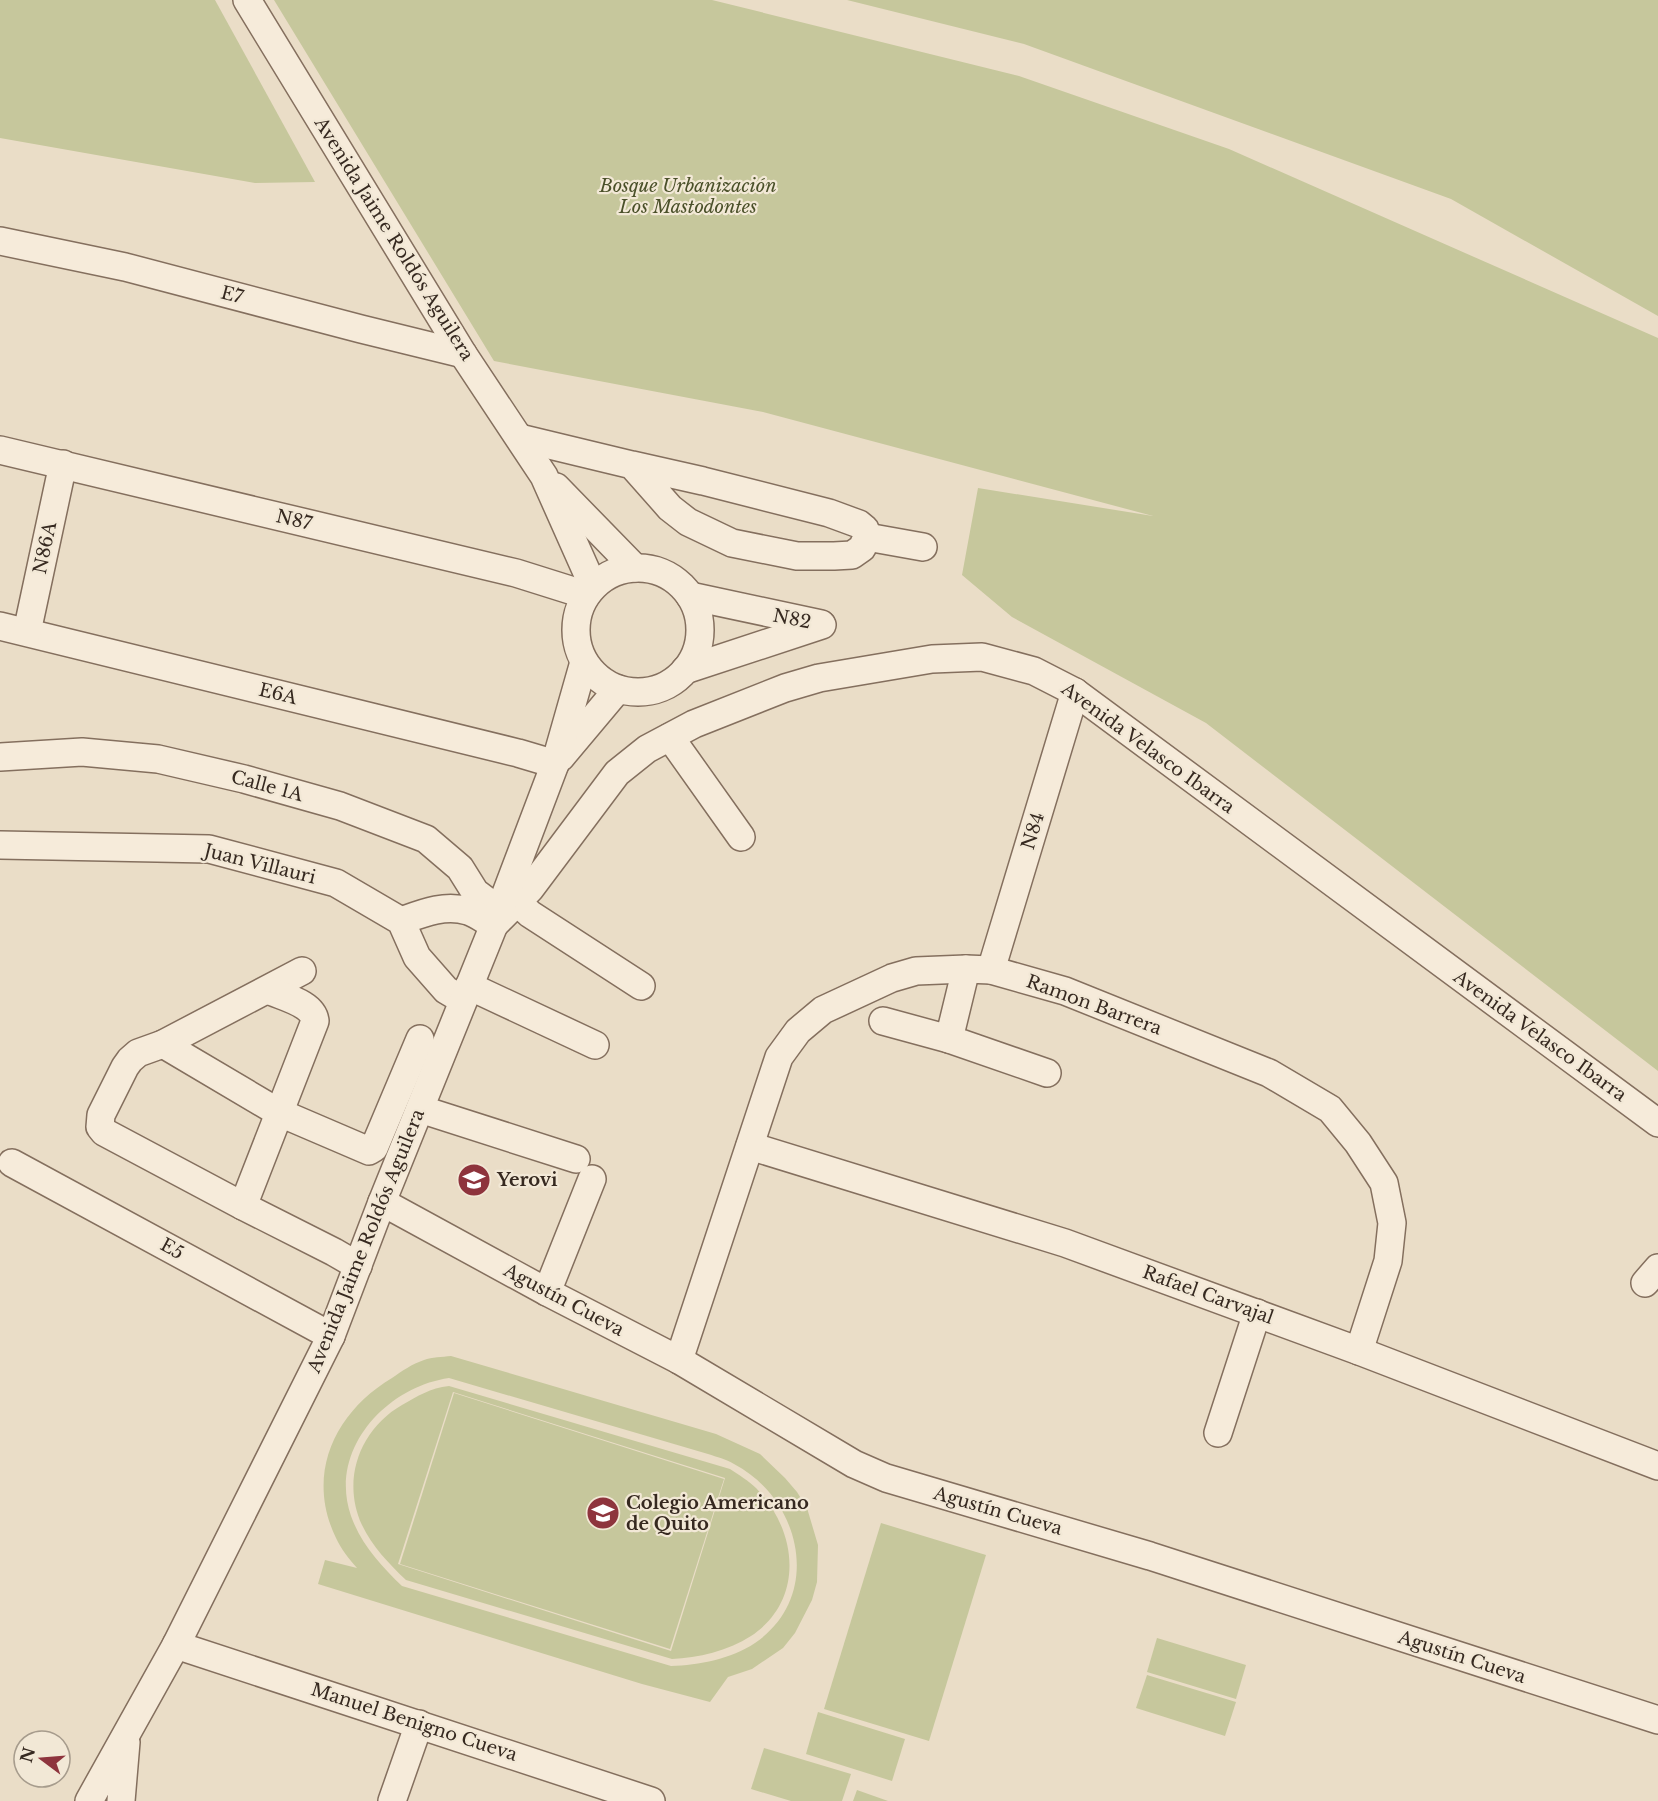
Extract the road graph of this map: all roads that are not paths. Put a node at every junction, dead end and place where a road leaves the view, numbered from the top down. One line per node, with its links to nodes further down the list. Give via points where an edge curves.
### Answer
1 (247, 0): 3 (street, Avenida Jaime Roldós Aguilera)
2 (0, 242): 3 (street, E7, via 125,267)
3 (464, 354): 4 (street, Avenida Jaime Roldós Aguilera)
4 (520, 438): 7 (street); 8 (street, Avenida Jaime Roldós Aguilera)
5 (0, 450): 6 (street, N87)
6 (63, 464): 12 (street, N87); 15 (street, N86A)
7 (632, 465): 9 (street, via 837,515 859,524); 9 (street, via 679,515 732,543 797,556 834,556 852,555 862,548)
8 (544, 476): 11 (street, Avenida Jaime Roldós Aguilera); 12 (street, Avenida Jaime Roldós Aguilera)
9 (867, 537): 10 (street)
10 (923, 547)
11 (635, 568): 12 (street, via 606,576); 13 (street, via 666,575)
12 (589, 591): 16 (street, via 578,611 575,628)
13 (690, 596): 17 (street, via 697,611 699,634 693,657); 17 (street, N82, via 822,625)
14 (0, 627): 15 (street, E6A)
15 (27, 632): 22 (street, E6A)
16 (584, 662): 18 (street, via 593,674); 22 (street, Avenida Jaime Roldós Aguilera)
17 (684, 670): 18 (street, via 661,688 647,692)
18 (618, 689): 22 (street, Avenida Jaime Roldós Aguilera)
19 (1075, 692): 20 (street, Avenida Velasco Ibarra, via 1034,671 982,657 932,659 819,678 785,688); 27 (street, N84); 40 (street, Avenida Velasco Ibarra)
20 (670, 737): 23 (street); 25 (street, Avenida Velasco Ibarra, via 617,772 530,889)
21 (0, 757): 25 (street, Calle 1A, via 82,752 158,759 340,806 426,839 460,868 475,892)
22 (555, 764): 25 (street, Avenida Jaime Roldós Aguilera)
23 (741, 837)
24 (0, 845): 26 (street, Juan Villauri, via 208,849 336,883)
25 (504, 913): 26 (street, via 432,910); 29 (street, via 530,914); 31 (street, Avenida Jaime Roldós Aguilera)
26 (401, 921): 31 (street, via 417,957 446,990)
27 (978, 970): 34 (street, N84); 41 (street, Ramon Barrera, via 916,971 823,1010 798,1031 780,1057); 49 (street, Ramon Barrera, via 1065,991 1134,1017 1269,1073 1330,1109 1384,1183 1392,1222 1388,1261)
28 (302, 971): 30 (street)
29 (641, 986)
30 (268, 990): 35 (street); 39 (street, via 310,1008 315,1015)
31 (466, 993): 36 (street); 38 (street, Avenida Jaime Roldós Aguilera)
32 (883, 1021): 34 (street)
33 (420, 1039): 39 (street, via 374,1148 365,1150)
34 (949, 1040): 37 (street)
35 (163, 1044): 39 (street); 44 (street, via 130,1060 101,1115 100,1127)
36 (595, 1046)
37 (1047, 1072)
38 (420, 1109): 43 (street, Avenida Jaime Roldós Aguilera); 46 (street, via 584,1169)
39 (278, 1112): 44 (street)
40 (1658, 1123)
41 (750, 1146): 47 (street, Rafael Carvajal, via 1065,1243); 50 (street, Ramon Barrera)
42 (12, 1163): 48 (street, E5)
43 (382, 1202): 45 (street, Avenida Jaime Roldós Aguilera); 46 (street, Agustín Cueva)
44 (243, 1206): 45 (street)
45 (358, 1266): 48 (street, Avenida Jaime Roldós Aguilera)
46 (547, 1292): 50 (street, Agustín Cueva)
47 (1257, 1313): 49 (street, Rafael Carvajal); 51 (street)
48 (331, 1336): 53 (street, Avenida Jaime Roldós Aguilera)
49 (1359, 1351): 52 (street, Rafael Carvajal)
50 (679, 1360): 54 (street, Agustín Cueva, via 854,1464 886,1478 1150,1556)
51 (1218, 1433)
52 (1658, 1466)
53 (176, 1645): 55 (street, Manuel Benigno Cueva); 56 (street, Avenida Jaime Roldós Aguilera)
54 (1658, 1720)
55 (419, 1724): 59 (street); 60 (street, Manuel Benigno Cueva)
56 (127, 1734): 57 (street, Avenida Jaime Roldós Aguilera); 58 (street)
57 (88, 1801)
58 (121, 1801)
59 (392, 1801)
60 (651, 1801)

